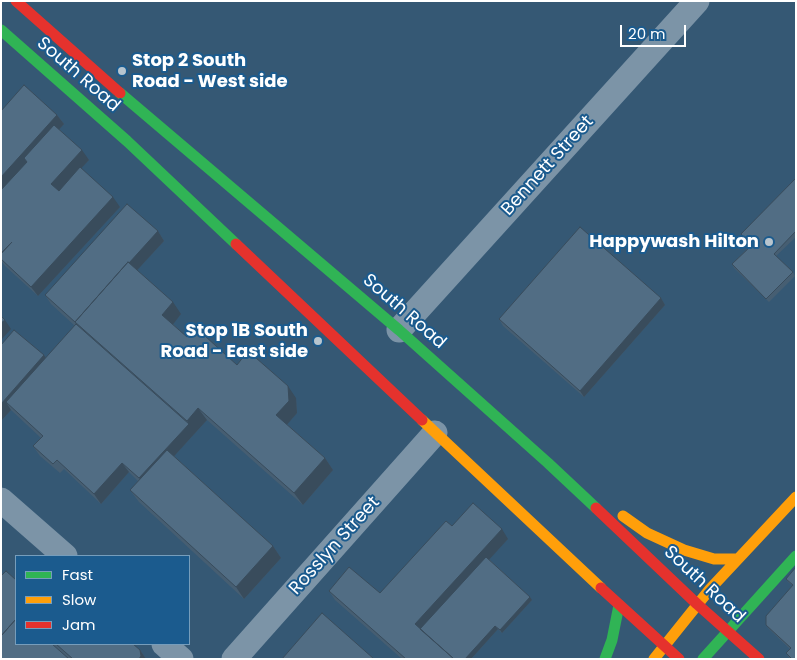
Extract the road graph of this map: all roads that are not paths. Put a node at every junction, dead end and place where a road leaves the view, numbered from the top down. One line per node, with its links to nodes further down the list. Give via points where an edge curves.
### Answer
1 (16, 1): 4 (main road, South Road, via 148,118)
2 (697, 1): 4 (street, Bennett Street)
3 (1, 30): 5 (main road, South Road, via 127,141)
4 (399, 330): 6 (main road, South Road)
5 (435, 433): 13 (main road, South Road); 18 (street, Rosslyn Street)
6 (548, 463): 11 (main road, via 647,533 704,557); 12 (main road, South Road)
7 (796, 497): 11 (main road)
8 (1, 500): 9 (street)
9 (64, 555)
10 (796, 556): 14 (main road)
11 (737, 559): 12 (main road)
12 (697, 604): 14 (main road, South Road); 16 (main road)
13 (619, 605): 16 (main road, South Road); 19 (main road)
14 (727, 631): 22 (main road); 23 (main road, South Road)
15 (165, 645): 17 (street)
16 (665, 645): 20 (main road); 21 (main road, South Road)
17 (181, 659)
18 (234, 659)
19 (605, 659)
20 (654, 659)
21 (679, 659)
22 (703, 659)
23 (759, 659)

